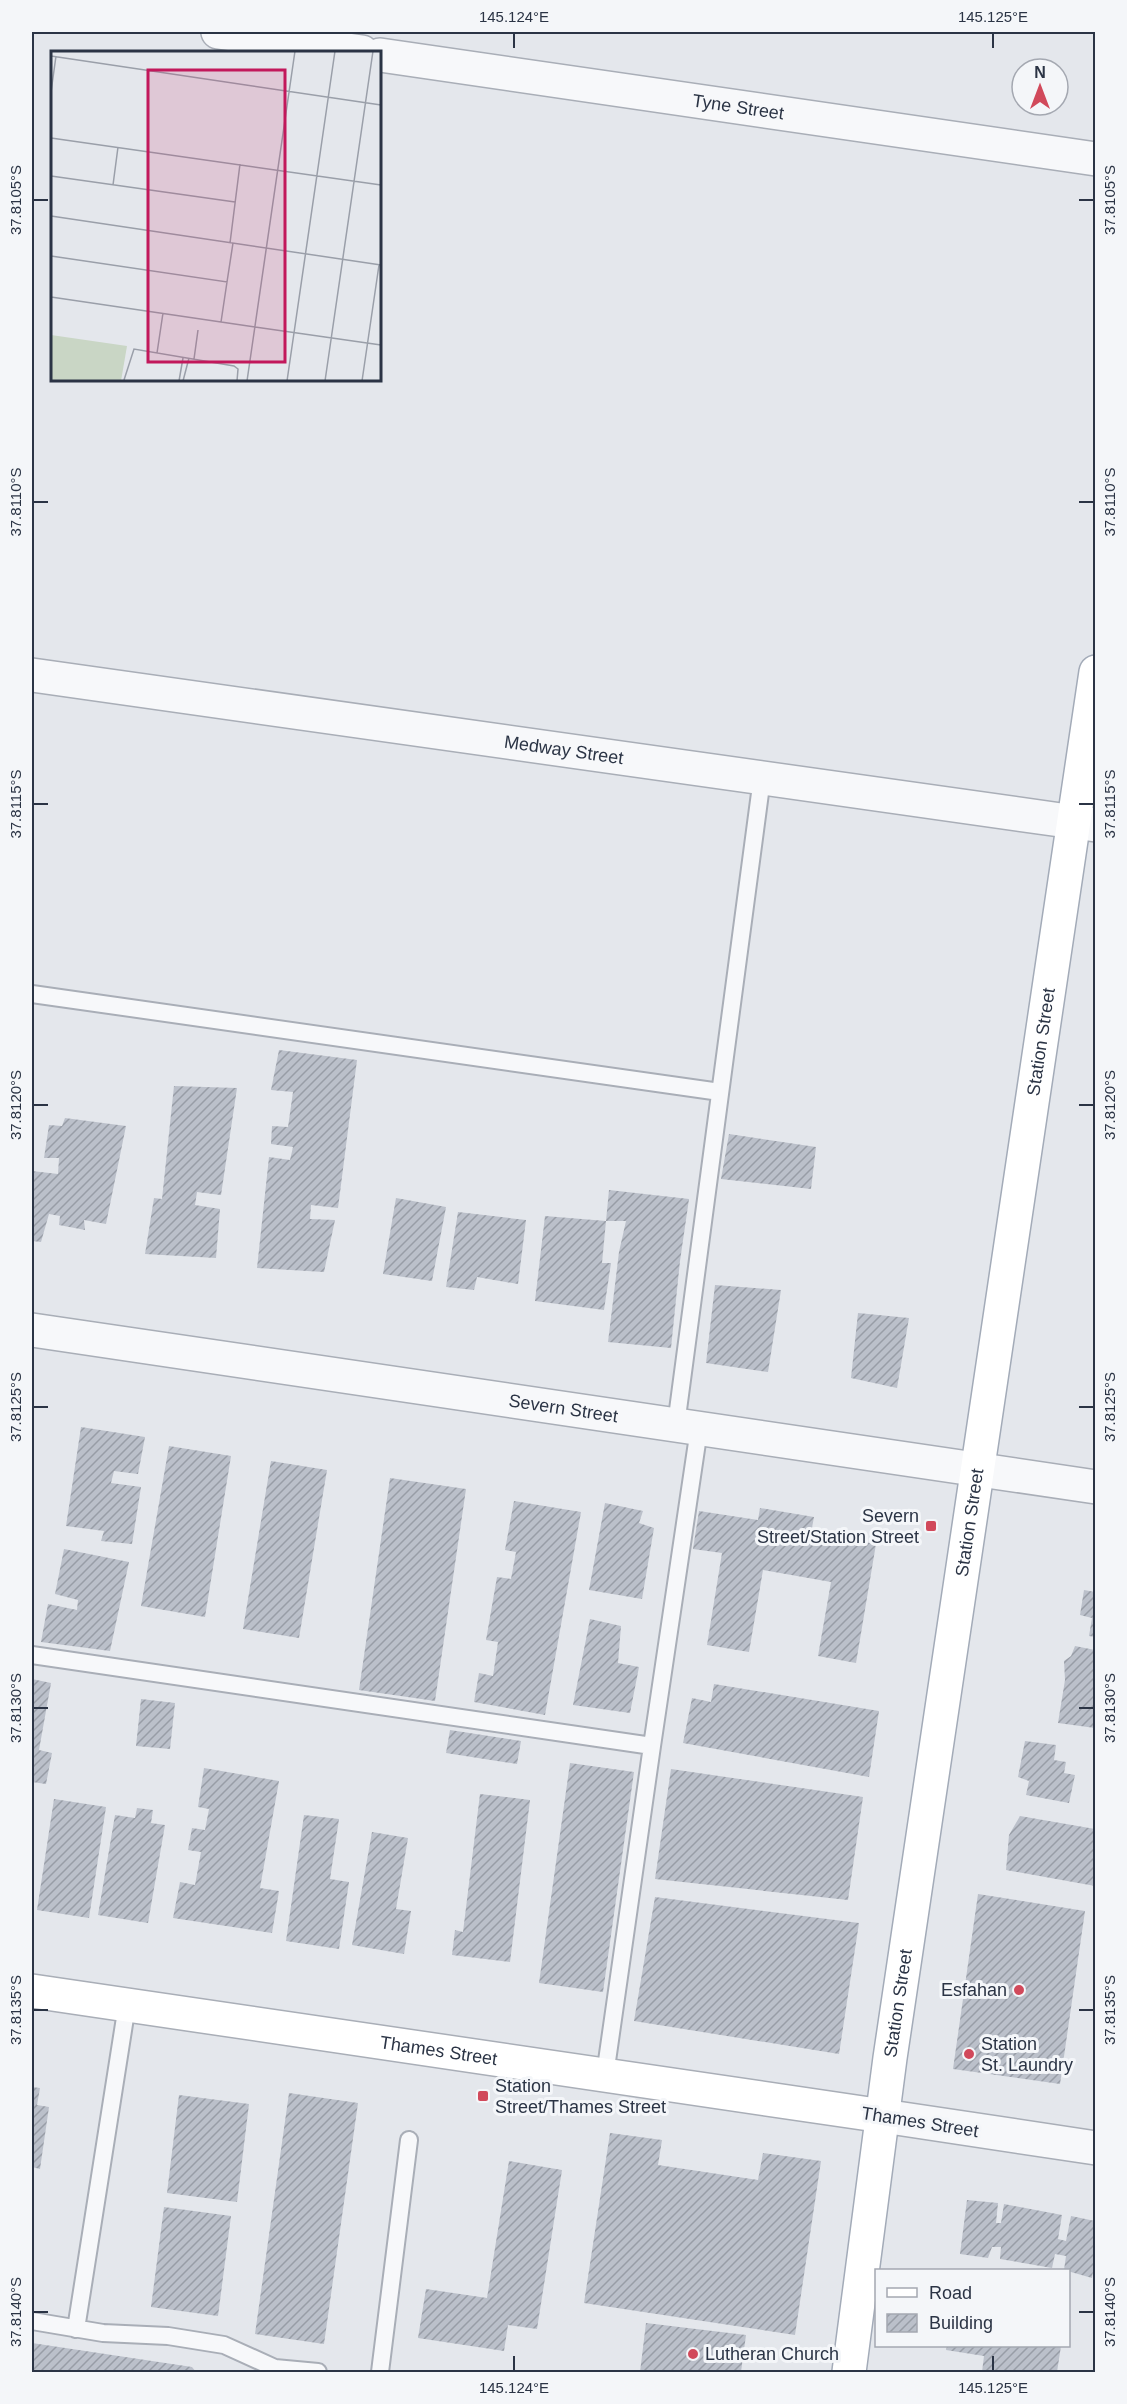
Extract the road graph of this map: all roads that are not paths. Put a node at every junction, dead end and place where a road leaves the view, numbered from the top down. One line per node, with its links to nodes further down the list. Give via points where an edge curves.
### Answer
1 (218, 32): 2 (street)
2 (355, 51)
3 (381, 55): 4 (street, Tyne Street)
4 (1095, 159)
5 (1095, 672): 8 (main road, Station Street)
6 (32, 675): 7 (street, Medway Street)
7 (762, 778): 8 (street, Medway Street); 10 (lane)
8 (1084, 823): 13 (main road, Station Street)
9 (32, 993): 10 (lane)
10 (720, 1092): 12 (lane)
11 (32, 1330): 12 (street, Severn Street)
12 (688, 1427): 13 (street, Severn Street); 16 (lane)
13 (976, 1470): 14 (street, Severn Street); 20 (main road, Station Street)
14 (1095, 1487)
15 (32, 1655): 16 (lane)
16 (652, 1746): 19 (lane)
17 (32, 1991): 18 (main road, Thames Street)
18 (128, 2005): 19 (main road, Thames Street); 24 (lane)
19 (605, 2075): 20 (main road, Thames Street)
20 (883, 2116): 22 (street, Thames Street); 28 (main road, Station Street)
21 (409, 2140): 27 (lane)
22 (1095, 2148)
23 (32, 2321): 24 (lane)
24 (76, 2329): 25 (lane, via 224,2345)
25 (286, 2371): 26 (lane)
26 (318, 2373)
27 (380, 2373)
28 (849, 2373)

